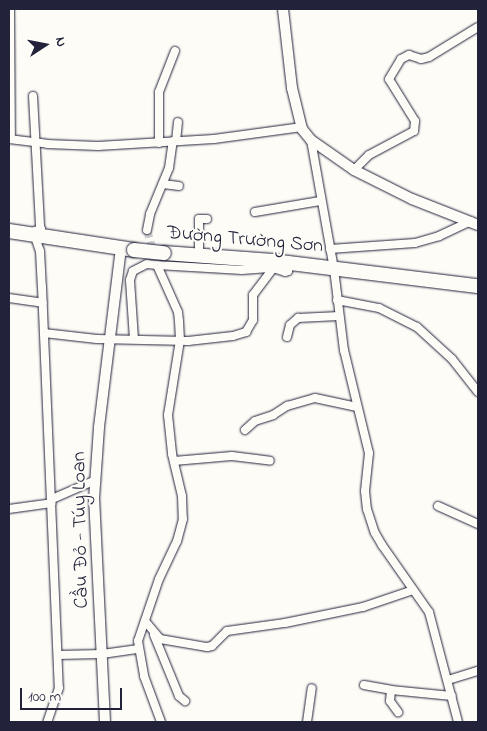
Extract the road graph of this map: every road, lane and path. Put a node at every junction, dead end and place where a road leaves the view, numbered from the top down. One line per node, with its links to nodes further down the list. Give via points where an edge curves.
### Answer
1 (10, 9): 8 (street)
2 (283, 9): 7 (street, via 292,88)
3 (478, 27): 13 (street, via 429,57 421,59 409,55 401,59 388,79 415,121 414,132 369,155)
4 (175, 51): 12 (street, via 159,92)
5 (33, 96): 11 (street)
6 (178, 122): 10 (street)
7 (302, 127): 9 (street); 10 (street)
8 (10, 139): 11 (street)
9 (312, 140): 13 (street); 16 (street)
10 (174, 141): 12 (street); 14 (street)
11 (34, 142): 12 (street, via 98,146); 22 (street, via 40,229)
12 (160, 143)
13 (354, 170): 19 (street, via 412,199)
14 (163, 184): 15 (street); 20 (street)
15 (179, 186)
16 (320, 201): 17 (street); 24 (street)
17 (255, 212)
18 (207, 219): 25 (street, via 199,220)
19 (475, 223): 24 (street, via 415,243)
20 (147, 230)
21 (9, 231): 22 (highway, Đường Trường Sơn)
22 (34, 234): 23 (highway, Đường Trường Sơn); 33 (street, via 40,251)
23 (127, 249): 26 (highway, Đường Trường Sơn, bridge); 37 (street, Cầu Đỏ - Túy Loan)
24 (330, 249): 29 (street)
25 (200, 256): 26 (highway, Đường Trường Sơn); 27 (highway, Đường Trường Sơn)
26 (160, 259): 28 (street, via 242,270); 38 (street, via 138,267 130,280); 39 (street, via 178,312)
27 (289, 263): 28 (street, via 288,271 279,272); 29 (highway, Đường Trường Sơn)
28 (273, 268): 39 (street, via 254,295 253,320 246,332)
29 (334, 269): 30 (highway, Đường Trường Sơn); 32 (street)
30 (478, 286)
31 (9, 298): 33 (street)
32 (337, 300): 34 (street); 40 (street, via 379,308 417,327 452,359)
33 (43, 303): 35 (street)
34 (339, 316): 36 (street, via 298,318 290,325); 41 (street)
35 (44, 334): 37 (street); 46 (street)
36 (287, 337)
37 (110, 338): 38 (street); 45 (street, Cầu Đỏ - Túy Loan)
38 (134, 339): 39 (street)
39 (180, 340): 43 (street, via 168,415)
40 (478, 392)
41 (357, 407): 42 (street, via 315,398 287,406 255,421); 50 (street, via 368,453 367,509 375,533)
42 (245, 430)
43 (174, 460): 44 (street, via 237,456); 51 (street, via 183,519)
44 (270, 461)
45 (96, 480): 46 (street); 54 (street, Cầu Đỏ - Túy Loan, via 94,500)
46 (52, 501): 48 (street); 55 (street)
47 (438, 506): 49 (street)
48 (9, 509)
49 (478, 524)
50 (413, 590): 52 (street, via 363,607 227,631 207,647 160,639); 57 (street, via 428,612)
51 (145, 621): 52 (street); 53 (street)
52 (154, 633): 62 (street, via 173,683)
53 (139, 649): 54 (street); 66 (street, via 144,676)
54 (102, 654): 55 (street); 65 (street, Cầu Đỏ - Túy Loan)
55 (58, 655): 64 (street, via 59,688)
56 (478, 671): 57 (street)
57 (448, 680): 61 (street)
58 (364, 686): 60 (street)
59 (312, 688): 67 (street)
60 (391, 690): 61 (street); 63 (street, via 390,701)
61 (452, 696): 68 (street)
62 (185, 701)
63 (398, 712)
64 (47, 722)
65 (105, 722)
66 (161, 722)
67 (307, 722)
68 (458, 722)

